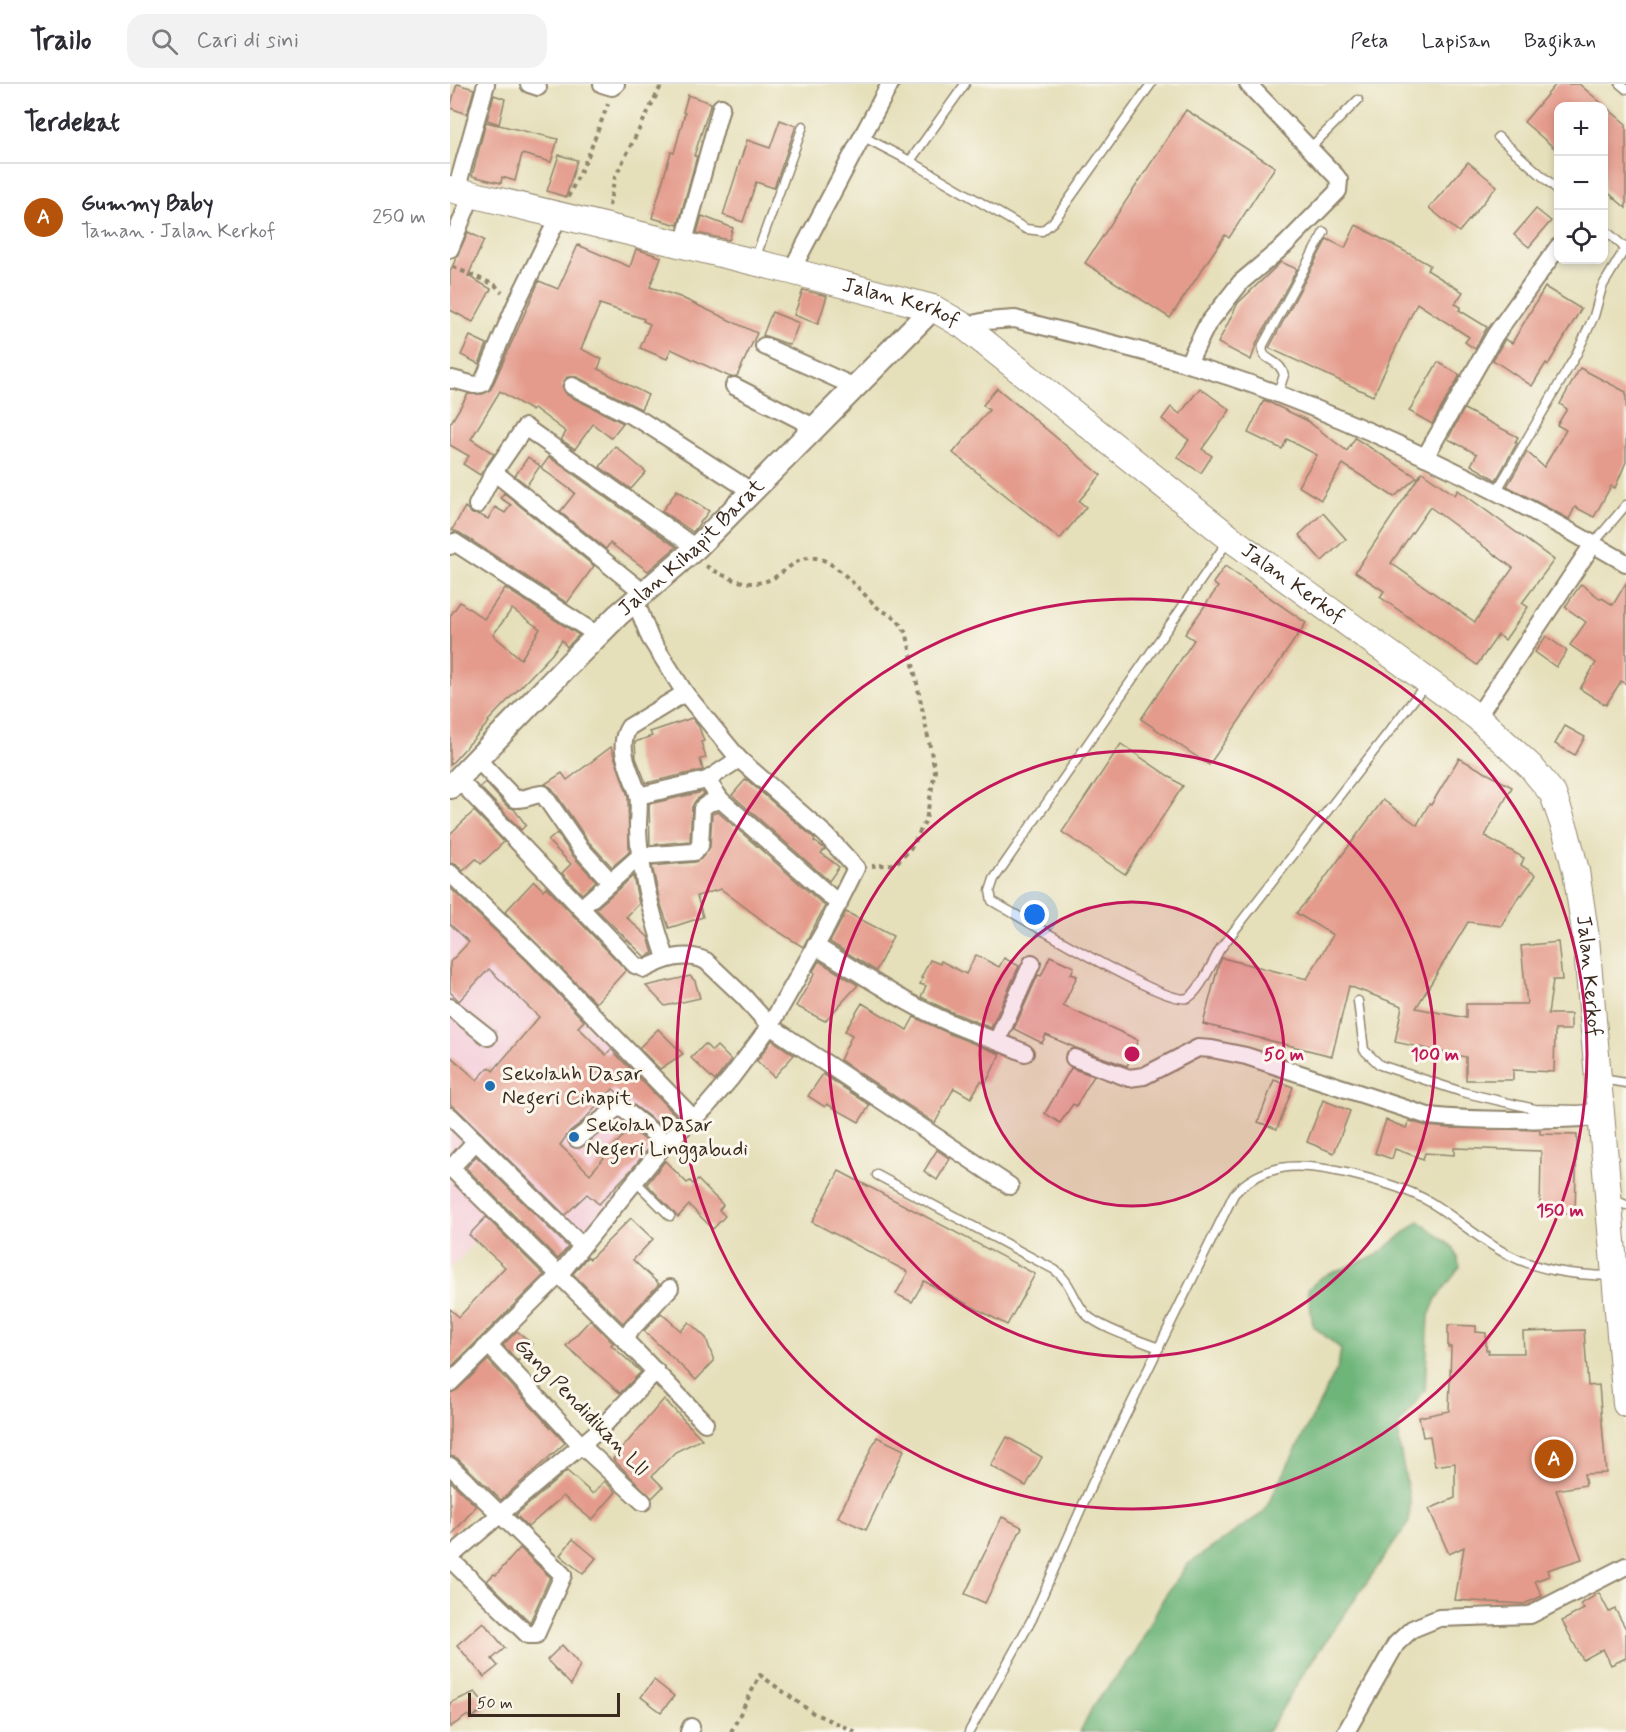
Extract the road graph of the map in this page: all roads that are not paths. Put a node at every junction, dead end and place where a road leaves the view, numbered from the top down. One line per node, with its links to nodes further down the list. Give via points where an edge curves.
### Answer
1 (486, 84): 16 (street)
2 (890, 84): 11 (street)
3 (965, 84): 14 (lane)
4 (1152, 84): 14 (lane, via 1053,222 1042,231 1026,229)
5 (1248, 84): 13 (street)
6 (1620, 84): 7 (lane)
7 (1626, 89)
8 (1358, 100): 13 (lane)
9 (720, 106): 20 (street)
10 (803, 126): 24 (lane)
11 (862, 136): 14 (lane); 25 (street)
12 (1498, 137): 15 (lane)
13 (1310, 148): 29 (street, via 1336,176 1338,191 1285,245 1241,282 1207,325)
14 (910, 161)
15 (1554, 186)
16 (459, 192): 17 (main road, Jalan Kerkof); 22 (street)
17 (559, 216): 20 (main road, Jalan Kerkof); 30 (street, via 482,384)
18 (1324, 232): 34 (lane, via 1263,345 1264,356 1279,366 1284,375)
19 (1608, 232): 21 (lane)
20 (683, 245): 24 (main road, Jalan Kerkof)
21 (1626, 247): 39 (lane, via 1602,287 1576,355)
22 (450, 249)
23 (1554, 252): 36 (street, via 1494,335)
24 (753, 262): 25 (main road, Jalan Kerkof)
25 (790, 271): 26 (main road, Jalan Kerkof)
26 (933, 308): 27 (main road, Jalan Kerkof); 33 (street, Jalan Kihapit Barat)
27 (964, 326): 29 (street, via 1015,320); 42 (main road, Jalan Kerkof)
28 (764, 346): 33 (street)
29 (1188, 363): 34 (street)
30 (450, 380)
31 (572, 386): 38 (street, via 642,421)
32 (734, 386): 35 (street)
33 (855, 387): 35 (street, Jalan Kihapit Barat)
34 (1278, 393): 36 (street)
35 (816, 428): 38 (street, Jalan Kihapit Barat)
36 (1425, 456): 39 (street)
37 (494, 472): 40 (street); 45 (street, via 522,428 529,428); 47 (street)
38 (751, 491): 45 (street, Jalan Kihapit Barat)
39 (1496, 492): 43 (street)
40 (477, 505)
41 (1626, 505): 43 (lane)
42 (1230, 538): 49 (main road, Jalan Kerkof); 49 (lane, via 994,879 992,901 1118,973 1174,998 1186,999 1195,993 1220,949)
43 (1593, 544): 46 (street); 51 (street)
44 (450, 546): 48 (street, via 454,542)
45 (696, 548): 47 (street, Jalan Kihapit Barat)
46 (1626, 563)
47 (640, 596): 48 (street, Jalan Kihapit Barat); 50 (street, via 650,638)
48 (599, 636): 52 (street, Jalan Kihapit Barat)
49 (1428, 682): 51 (main road, Jalan Kerkof)
50 (685, 693): 53 (street); 56 (street, via 628,727 624,735 627,766)
51 (1477, 717): 73 (main road, Jalan Kerkof, via 1531,766 1553,794 1566,832 1586,938)
52 (477, 759): 55 (street, Jalan Kihapit Barat); 60 (street, via 515,799 543,795 580,848)
53 (739, 759): 54 (street); 61 (street, via 825,835 856,868)
54 (706, 780): 56 (street); 57 (street)
55 (454, 782): 62 (street)
56 (638, 796): 58 (street)
57 (721, 800): 58 (street, via 702,808 700,846 694,852); 61 (street)
58 (640, 856): 60 (street); 64 (street)
59 (450, 873): 77 (street)
60 (610, 881): 62 (street)
61 (839, 904): 63 (street)
62 (581, 908): 64 (street, via 635,965 645,969)
63 (815, 946): 68 (street); 70 (street, via 927,1012)
64 (666, 958): 68 (street, via 698,957 706,961)
65 (1032, 963): 70 (street)
66 (1358, 1001): 75 (lane, via 1364,1050 1380,1065 1462,1092 1535,1109)
67 (450, 1007): 69 (street)
68 (770, 1026): 77 (street, via 731,1078); 84 (street)
69 (488, 1037)
70 (997, 1041): 71 (street)
71 (1025, 1053)
72 (1074, 1058): 75 (street, via 1129,1078 1144,1076 1198,1048 1212,1049 1246,1056 1428,1116 1528,1120)
73 (1599, 1079): 74 (lane); 75 (main road, Jalan Kerkof)
74 (1626, 1083)
75 (1602, 1113): 85 (main road, Jalan Kerkof)
76 (450, 1116): 79 (street)
77 (693, 1118): 80 (street)
78 (577, 1139): 80 (street, via 618,1107)
79 (476, 1141): 81 (street); 87 (street)
80 (666, 1143): 83 (street)
81 (450, 1168): 88 (street)
82 (877, 1174): 94 (lane, via 1055,1270 1065,1278 1085,1314)
83 (635, 1181): 86 (lane); 87 (street)
84 (1010, 1186)
85 (1618, 1202): 89 (main road, Jalan Kerkof)
86 (670, 1216)
87 (582, 1246): 88 (street)
88 (559, 1275): 92 (street); 93 (street)
89 (1614, 1276): 91 (main road, Jalan Kerkof); 94 (lane, via 1546,1270 1505,1253 1428,1201 1394,1187 1332,1171 1283,1167 1262,1173 1234,1194)
90 (670, 1288): 92 (street)
91 (1622, 1330): 97 (main road, Jalan Kerkof)
92 (623, 1338): 95 (street)
93 (488, 1344): 96 (street); 99 (street, Gang Pendidikan Lll)
94 (1159, 1348): 105 (lane, via 1032,1619)
95 (656, 1371): 98 (street); 99 (street)
96 (450, 1383)
97 (1626, 1404)
98 (705, 1423)
99 (581, 1445): 101 (street, Gang Pendidikan Lll); 102 (street)
100 (450, 1466): 102 (street)
101 (643, 1502)
102 (500, 1514): 103 (street); 103 (street, via 563,1575 536,1635 528,1635)
103 (450, 1558)
104 (1626, 1566): 106 (street, via 1530,1615 1439,1618 1412,1629 1396,1644)
105 (969, 1732)
106 (1346, 1732)

